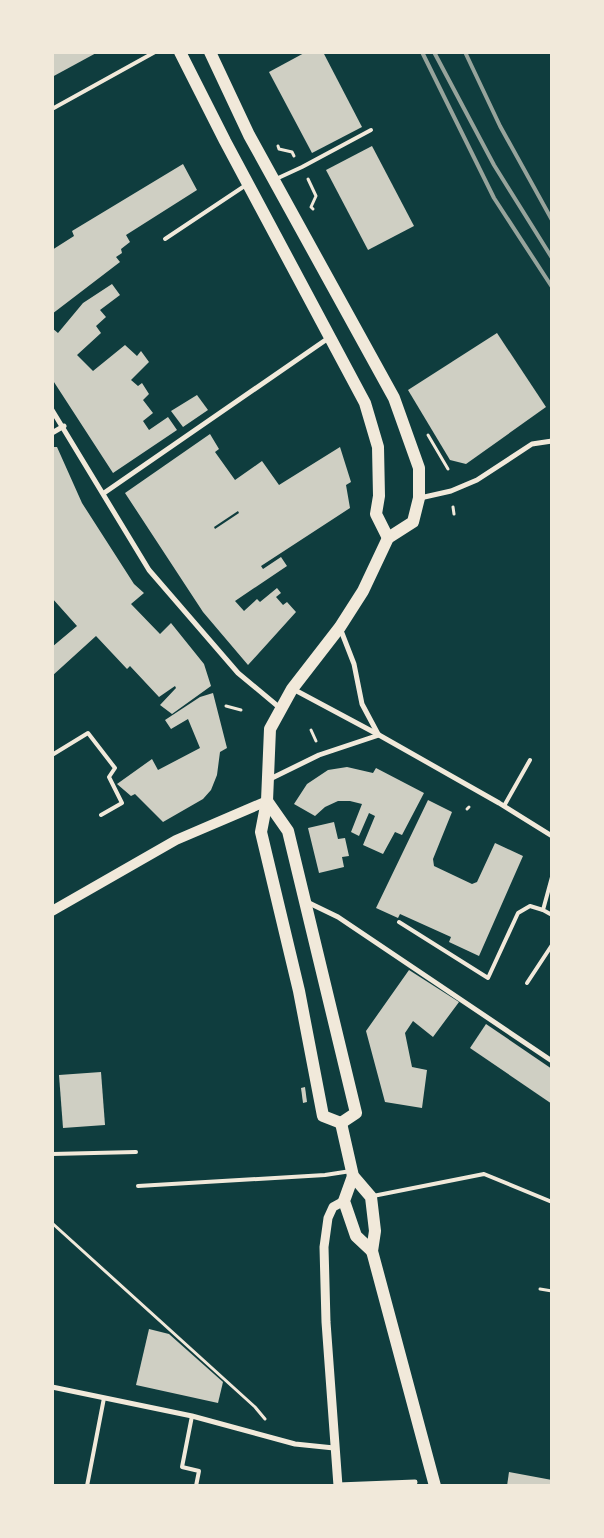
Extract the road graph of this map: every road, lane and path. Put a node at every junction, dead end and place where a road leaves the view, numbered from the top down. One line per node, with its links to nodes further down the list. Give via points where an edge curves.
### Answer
1 (155, 52): 4 (lane)
2 (180, 52): 9 (main road)
3 (210, 52): 8 (main road)
4 (52, 109)
5 (372, 130): 7 (lane)
6 (275, 141): 7 (path, via 279,149 292,152)
7 (302, 167): 8 (lane); 10 (path, via 316,196 311,207)
8 (274, 180): 18 (main road, via 394,398 416,455)
9 (248, 184): 11 (lane); 12 (main road)
10 (315, 215)
11 (165, 238)
12 (330, 337): 17 (street); 21 (main road, via 365,403 375,432 379,473 376,514)
13 (52, 410): 14 (street)
14 (64, 426): 15 (street); 17 (street)
15 (52, 433)
16 (552, 441): 18 (street, via 532,444 477,480 451,491)
17 (104, 492): 25 (street, via 148,570 238,674)
18 (419, 498): 21 (main road, via 413,522)
19 (453, 507): 20 (path)
20 (454, 514)
21 (388, 538): 22 (main road, via 363,591)
22 (340, 626): 23 (main road); 28 (street, via 354,664 362,704)
23 (292, 689): 25 (main road); 28 (street)
24 (226, 706): 26 (path)
25 (280, 708): 32 (main road, via 270,729)
26 (241, 710)
27 (311, 730): 29 (path)
28 (379, 735): 32 (street, via 319,755); 34 (street)
29 (316, 743)
30 (52, 755): 35 (lane, via 88,733 114,768 109,777 122,803)
31 (530, 760): 34 (lane)
32 (267, 781): 33 (main road)
33 (267, 801): 38 (main road, via 288,831); 40 (main road, via 176,840); 46 (main road, via 262,832 299,991 323,1116)
34 (504, 806): 36 (street)
35 (101, 814)
36 (552, 836)
37 (552, 877): 39 (lane)
38 (304, 900): 45 (street, via 338,917); 46 (main road, via 356,1113)
39 (543, 910): 41 (lane); 42 (lane, via 530,906 518,913 488,978)
40 (52, 911)
41 (552, 915)
42 (399, 922)
43 (552, 945): 44 (lane)
44 (527, 983)
45 (552, 1062)
46 (341, 1123): 49 (main road)
47 (136, 1152): 48 (lane)
48 (52, 1154)
49 (353, 1173): 50 (lane); 51 (main road); 52 (main road)
50 (138, 1186)
51 (371, 1197): 53 (lane, via 484,1174); 55 (main road, via 375,1231)
52 (344, 1201): 55 (main road, via 356,1236); 62 (street, via 333,1207 328,1218 324,1247)
53 (552, 1202)
54 (52, 1222): 61 (path)
55 (372, 1251): 67 (main road)
56 (540, 1289): 57 (path)
57 (552, 1291)
58 (52, 1387): 59 (street)
59 (104, 1398): 60 (street); 65 (lane)
60 (192, 1416): 62 (street, via 288,1442); 66 (lane, via 182,1467 199,1471)
61 (265, 1419)
62 (334, 1448): 64 (street)
63 (415, 1482): 64 (street)
64 (338, 1485)
65 (87, 1486)
66 (196, 1486)
67 (435, 1486)

